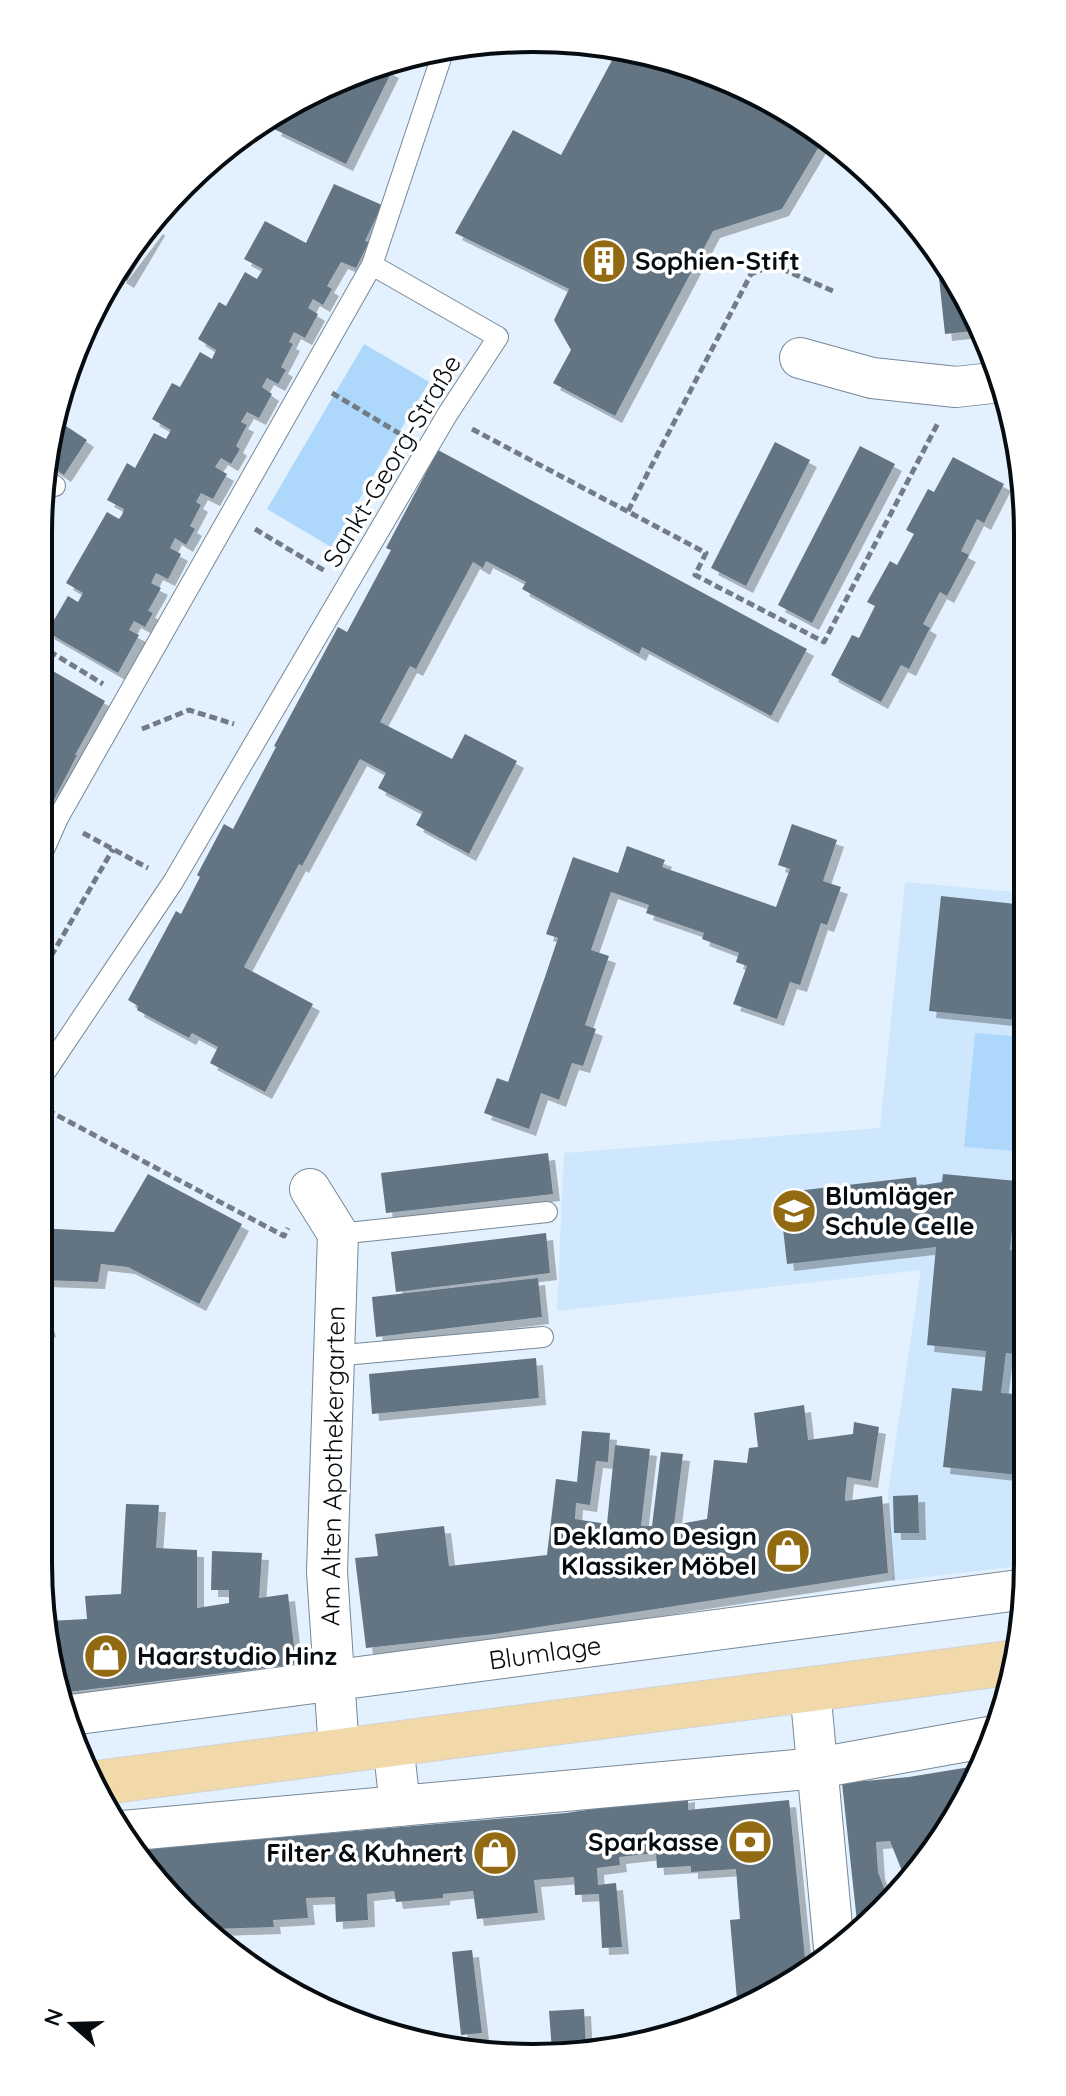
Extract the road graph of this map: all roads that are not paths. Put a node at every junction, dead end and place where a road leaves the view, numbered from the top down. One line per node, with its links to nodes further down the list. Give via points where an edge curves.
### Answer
1 (440, 61): 2 (lane)
2 (372, 265): 5 (lane); 6 (lane, Sankt-Georg-Straße, via 498,337 173,882)
3 (800, 358): 4 (street, via 872,378 956,387)
4 (990, 383)
5 (52, 832)
6 (52, 1062)
7 (310, 1189): 9 (street)
8 (547, 1212): 9 (lane)
9 (338, 1234): 11 (street, Am Alten Apothekergarten)
10 (543, 1337): 11 (lane)
11 (333, 1356): 14 (street, Am Alten Apothekergarten, via 327,1572)
12 (1013, 1591): 14 (street, Blumlage)
13 (1003, 1664): 15 (main road)
14 (333, 1682): 16 (street, Blumlage); 19 (street, Am Alten Apothekergarten)
15 (810, 1689): 18 (main road); 20 (street)
16 (77, 1714)
17 (980, 1739): 20 (street)
18 (393, 1743): 19 (main road); 22 (street)
19 (339, 1751): 21 (main road)
20 (818, 1768): 22 (street); 24 (street)
21 (105, 1782)
22 (400, 1806): 23 (street)
23 (133, 1830)
24 (833, 1939)

